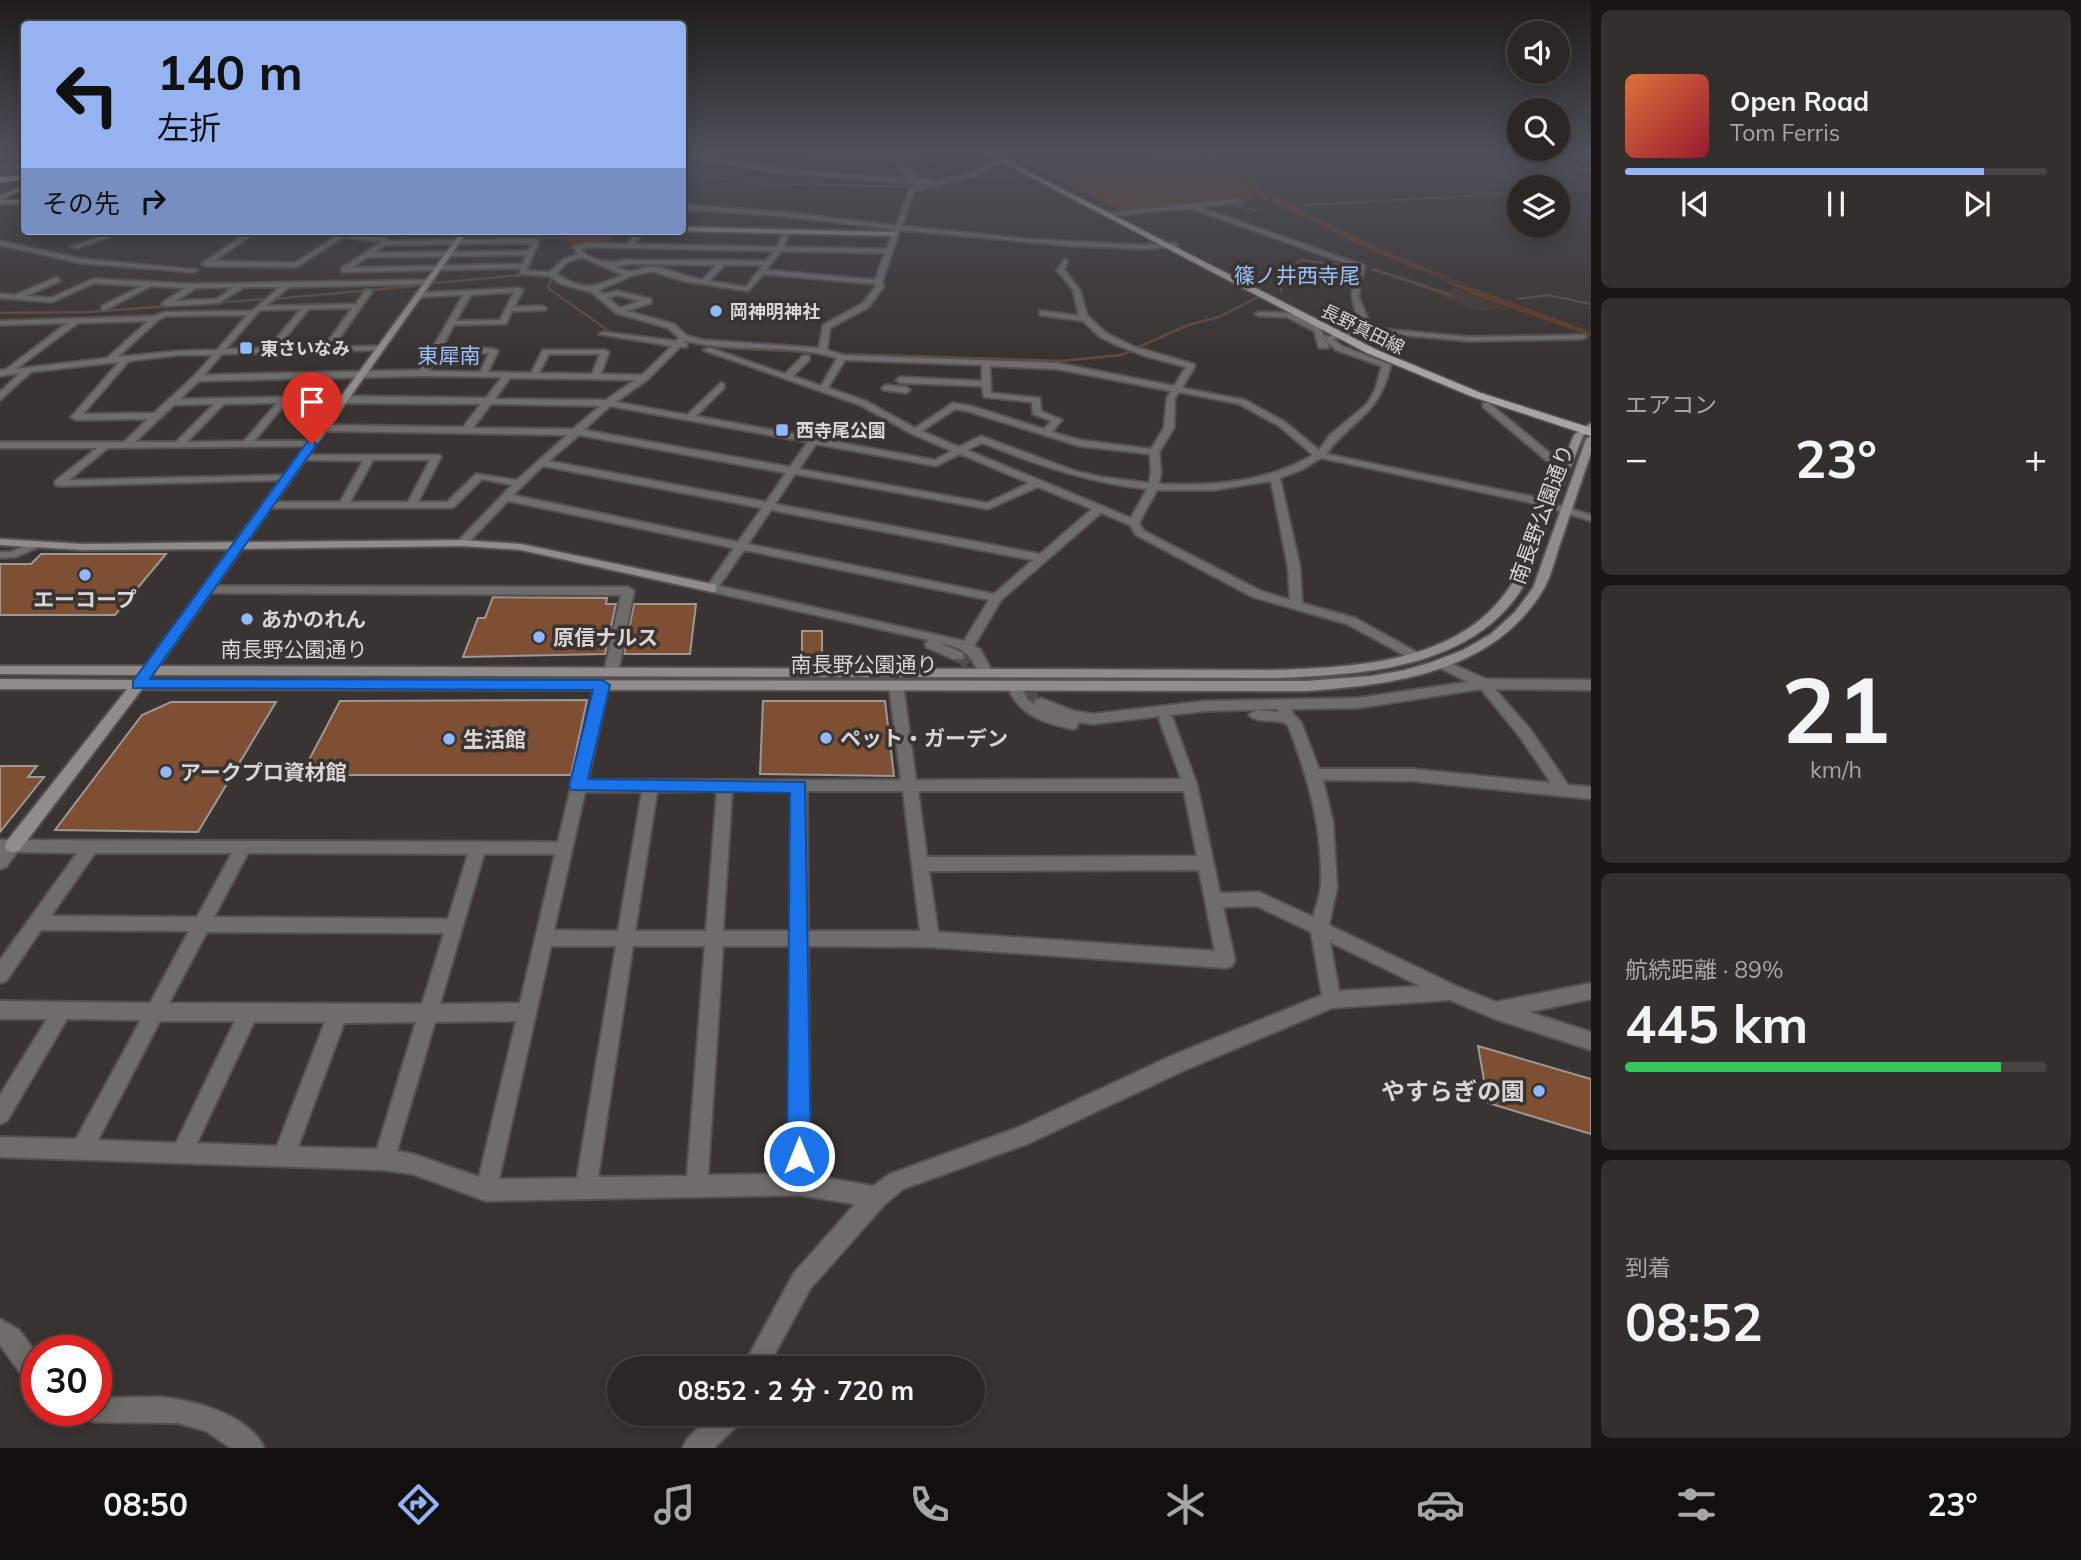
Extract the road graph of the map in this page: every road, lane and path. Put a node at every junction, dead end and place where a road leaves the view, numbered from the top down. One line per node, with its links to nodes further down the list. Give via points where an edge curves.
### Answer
1 (728, 219): 7 (street)
2 (811, 219): 9 (street)
3 (900, 219): 9 (street)
4 (1120, 219): 21 (main road, 長野真田線)
5 (1124, 219): 21 (main road, 長野真田線)
6 (1226, 219): 74 (street, via 1363,267 1354,281 1354,296)
7 (771, 221): 10 (street)
8 (686, 229): 10 (street)
9 (895, 231): 11 (street); 21 (street, via 1017,242); 25 (street)
10 (765, 232): 11 (street)
11 (786, 233): 24 (street)
12 (110, 235): 23 (street)
13 (248, 235): 31 (street)
14 (345, 235): 31 (street, via 296,265)
15 (354, 235): 20 (street, via 386,240)
16 (462, 235): 18 (street)
17 (637, 235): 22 (street)
18 (457, 242): 20 (street); 26 (street, via 536,241); 28 (street)
19 (0, 243): 37 (street, via 71,260)
20 (384, 243): 27 (street)
21 (1170, 245): 68 (main road, 長野真田線); 75 (main road, 長野真田線)
22 (630, 246): 24 (street); 29 (street, via 575,248)
23 (75, 247)
24 (780, 248): 25 (street); 33 (street)
25 (888, 251): 45 (street)
26 (529, 253): 28 (street); 34 (street)
27 (365, 255): 28 (street); 38 (street)
28 (448, 255): 36 (street)
29 (582, 255): 35 (street); 40 (street, via 565,261)
30 (1065, 261): 70 (street, via 1059,270 1075,283)
31 (206, 263): 37 (street)
32 (723, 263): 33 (street); 35 (street, via 625,262); 44 (street)
33 (768, 263): 39 (street)
34 (523, 266): 36 (street); 40 (street, via 522,273)
35 (611, 266): 41 (street)
36 (438, 268): 38 (street); 43 (street)
37 (194, 270): 50 (street)
38 (344, 270): 47 (street)
39 (762, 272): 44 (street, via 748,289); 45 (street)
40 (552, 274): 52 (street)
41 (629, 275): 44 (street, via 652,269); 52 (street)
42 (57, 279): 57 (street)
43 (428, 282): 47 (street); 55 (street)
44 (704, 282)
45 (878, 282): 85 (street, via 880,286 866,305 826,327)
46 (288, 284): 47 (street); 49 (street); 64 (street)
47 (320, 284)
48 (149, 285): 50 (street); 57 (street, via 93,281 52,300); 60 (street)
49 (242, 285): 51 (street); 51 (street, via 219,301 166,304)
50 (167, 286): 51 (street)
51 (194, 286)
52 (594, 290): 58 (street)
53 (469, 291): 55 (street); 63 (street, via 519,290); 73 (street)
54 (368, 292): 59 (street)
55 (419, 295): 81 (street)
56 (0, 296): 57 (street)
57 (17, 297)
58 (601, 297): 65 (street); 65 (street, via 617,293 648,301)
59 (356, 306): 61 (street); 82 (street)
60 (105, 308)
61 (306, 308): 64 (street); 83 (street)
62 (542, 308): 63 (street)
63 (510, 309): 73 (street, via 503,322)
64 (256, 311): 69 (street); 86 (street)
65 (619, 311): 80 (street, via 671,327)
66 (1043, 313): 70 (street)
67 (1259, 314): 68 (street)
68 (1293, 315): 77 (main road, 長野真田線)
69 (155, 318): 71 (street); 91 (street)
70 (1084, 319): 108 (street, via 1135,351 1191,366)
71 (75, 321): 72 (street); 94 (street)
72 (0, 323)
73 (451, 323): 95 (street)
74 (1369, 330): 75 (street); 79 (street, via 1469,339)
75 (1349, 332): 78 (street); 121 (main road, 長野真田線, via 1442,375)
76 (603, 334): 80 (street)
77 (1323, 334): 78 (main road, 長野真田線); 136 (street, via 1339,348 1387,365 1383,388 1371,405)
78 (1337, 334): 121 (main road, 長野真田線, via 1445,383)
79 (1582, 337)
80 (681, 341): 85 (street); 101 (street); 103 (street)
81 (381, 348): 82 (street); 96 (street)
82 (327, 349): 83 (street)
83 (271, 350): 86 (street)
84 (474, 351): 97 (street, via 494,351)
85 (823, 351): 87 (street)
86 (222, 352): 89 (street); 102 (street)
87 (842, 357): 90 (street); 109 (street)
88 (806, 358): 103 (street)
89 (126, 359): 91 (street); 118 (street, via 76,417)
90 (902, 359): 92 (street); 106 (street)
91 (110, 360): 93 (street)
92 (986, 362): 104 (street); 108 (street, via 1057,366)
93 (28, 370): 94 (street); 110 (street)
94 (3, 372)
95 (423, 373): 96 (street); 97 (street)
96 (361, 374): 102 (street); 111 (street)
97 (483, 374): 98 (street)
98 (508, 374): 99 (street); 112 (street)
99 (534, 375): 100 (street); 100 (street, via 545,352 605,352)
100 (596, 376): 101 (street)
101 (643, 377): 116 (street)
102 (197, 378): 114 (street)
103 (786, 378): 109 (street)
104 (987, 384): 106 (street); 125 (street, via 987,395 1037,400 1036,412 1057,421)
105 (721, 386): 119 (street)
106 (901, 387): 107 (street)
107 (886, 388)
108 (1178, 389): 135 (street, via 1171,398 1169,428); 136 (street, via 1260,410)
109 (823, 390): 124 (street, via 863,402)
110 (0, 397)
111 (344, 399): 112 (street); 113 (street); 120 (street)
112 (489, 400): 116 (street); 122 (street)
113 (283, 401): 115 (street); 131 (street)
114 (171, 402): 115 (street); 118 (street)
115 (221, 402): 130 (street)
116 (608, 403): 119 (street); 123 (street)
117 (1486, 405): 140 (street)
118 (157, 416): 132 (street)
119 (690, 418): 127 (street)
120 (323, 428): 122 (street); 128 (street)
121 (1589, 428): 140 (street, 南長野公園通り)
122 (467, 429): 123 (street)
123 (579, 432): 139 (street); 141 (street)
124 (915, 432): 125 (street, via 953,407); 134 (street)
125 (1046, 432): 135 (street, via 1079,443)
126 (1591, 439): 154 (street, 南長野公園通り)
127 (814, 440): 134 (street, via 936,463); 141 (street)
128 (312, 444): 131 (street); 137 (street)
129 (0, 445): 133 (street)
130 (178, 445): 131 (street); 132 (street)
131 (246, 445)
132 (125, 446): 133 (street)
133 (104, 447): 142 (street, via 59,483)
134 (962, 451): 145 (street); 146 (street, via 981,439 1102,480)
135 (1154, 452): 146 (street)
136 (1319, 455): 143 (street); 150 (street)
137 (301, 458): 138 (street); 142 (street)
138 (369, 458): 148 (street); 149 (street, via 436,457)
139 (542, 463): 144 (street); 152 (street)
140 (1563, 470): 150 (street, 南長野公園通り)
141 (793, 471): 145 (street, via 988,506); 152 (street)
142 (288, 477): 151 (street)
143 (1275, 477): 146 (street, via 1195,488); 167 (street, via 1294,567)
144 (519, 484): 147 (street); 149 (street, via 480,476 450,505)
145 (1036, 484): 153 (street)
146 (1155, 485): 156 (street)
147 (505, 497): 158 (street); 161 (street)
148 (344, 504): 149 (street); 151 (street)
149 (412, 504)
150 (1549, 504): 154 (street); 169 (street, 南長野公園通り, via 1505,605 1463,636)
151 (268, 505): 160 (street)
152 (769, 506): 161 (street); 163 (street)
153 (1098, 510): 156 (street); 163 (street)
154 (1567, 510): 155 (street); 170 (street, 南長野公園通り, via 1528,606 1480,647)
155 (1591, 518)
156 (1134, 523): 167 (street, via 1140,533 1205,568)
157 (0, 542): 159 (street)
158 (462, 543): 160 (street); 164 (street, via 521,547)
159 (35, 545): 160 (street); 162 (street)
160 (240, 545): 165 (street)
161 (742, 545): 164 (street); 166 (street)
162 (0, 555)
163 (1042, 558): 166 (street)
164 (712, 588): 168 (street, via 727,600)
165 (207, 590): 172 (street); 174 (street, via 628,591)
166 (996, 598): 168 (street)
167 (1296, 607): 169 (street, via 1352,621)
168 (963, 651): 173 (street, via 980,658)
169 (1415, 657): 173 (street, 南長野公園通り, via 1305,673)
170 (1443, 664): 177 (street); 179 (street, 南長野公園通り, via 1369,680 1306,686)
171 (0, 670): 172 (street, 南長野公園通り)
172 (149, 670): 174 (street, 南長野公園通り); 176 (street)
173 (986, 673): 174 (street, 南長野公園通り)
174 (606, 678): 176 (street, 南長野公園通り); 178 (street, 南長野公園通り); 186 (street)
175 (0, 684): 176 (street, 南長野公園通り)
176 (138, 684): 193 (street)
177 (1484, 684): 180 (street); 182 (street); 191 (street)
178 (896, 685): 179 (street, 南長野公園通り); 189 (street)
179 (1014, 685): 183 (street, via 1025,706 1068,724 1110,727)
180 (1591, 685)
181 (1041, 703): 182 (street, via 1093,719 1206,706)
182 (1285, 712): 183 (street); 184 (street, via 1294,722)
183 (1166, 719): 185 (street)
184 (1314, 774): 191 (street, via 1413,775); 205 (street, via 1325,823 1329,887)
185 (1190, 785): 189 (street); 199 (street)
186 (578, 786): 187 (street); 196 (street)
187 (650, 786): 188 (street); 207 (street)
188 (725, 786): 190 (street); 208 (street)
189 (910, 786): 190 (street); 200 (street)
190 (799, 787): 210 (street)
191 (1563, 789): 192 (street)
192 (1591, 793)
193 (6, 846): 194 (street); 198 (street)
194 (92, 846): 195 (street); 202 (street)
195 (243, 847): 197 (street); 203 (street)
196 (564, 848): 197 (street); 206 (street)
197 (478, 849): 204 (street)
198 (0, 862)
199 (1207, 863): 200 (street); 201 (street)
200 (920, 864): 209 (street)
201 (1215, 900): 205 (street, via 1259,899); 209 (street, via 1226,960)
202 (36, 923): 203 (street); 211 (street)
203 (203, 923): 204 (street); 219 (street)
204 (455, 926): 222 (street)
205 (1319, 930): 213 (street); 214 (street)
206 (543, 938): 207 (street); 218 (street)
207 (625, 938): 208 (street); 231 (street)
208 (716, 939): 210 (street); 232 (street)
209 (930, 939): 210 (street)
210 (798, 940): 230 (street)
211 (0, 975)
212 (1591, 991): 216 (street)
213 (1450, 992): 214 (street); 216 (street)
214 (1332, 1000): 234 (street, via 1178,1063 1020,1137 904,1177)
215 (0, 1010): 217 (street)
216 (1495, 1010): 223 (street)
217 (62, 1012): 219 (street); 224 (street)
218 (527, 1012): 222 (street); 233 (street)
219 (156, 1013): 220 (street); 226 (street)
220 (248, 1014): 221 (street); 227 (street)
221 (338, 1014): 222 (street); 228 (street)
222 (429, 1014): 229 (street)
223 (1591, 1041)
224 (0, 1114)
225 (0, 1147): 226 (street)
226 (82, 1149): 227 (street)
227 (182, 1153): 228 (street)
228 (284, 1158): 229 (street)
229 (384, 1160): 233 (street, via 413,1164)
230 (799, 1184): 232 (street); 234 (street)
231 (586, 1186): 232 (street); 233 (street)
232 (697, 1187)
233 (486, 1190)
234 (876, 1197): 237 (street, via 802,1281)
235 (0, 1331): 236 (street)
236 (21, 1352)
237 (761, 1356)
238 (112, 1410): 240 (street, via 197,1413 230,1429)
239 (719, 1426): 241 (street)
240 (251, 1448)
241 (696, 1448)

